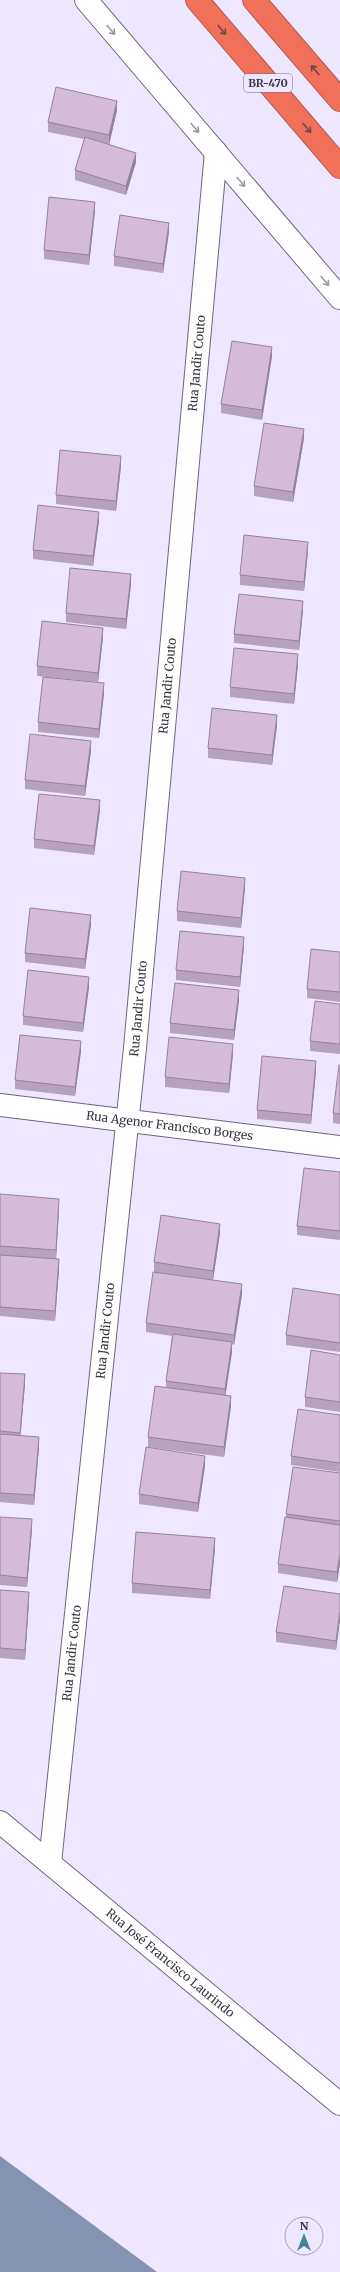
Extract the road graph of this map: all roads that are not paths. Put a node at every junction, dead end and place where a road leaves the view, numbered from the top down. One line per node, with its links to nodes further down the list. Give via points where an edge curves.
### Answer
1 (86, 0): 5 (street, one-way to 5)
2 (197, 0): 6 (highway, BR-470, one-way to 6)
3 (254, 0): 4 (highway, one-way to 3)
4 (340, 100)
5 (216, 152): 7 (street, one-way to 7); 9 (street, Rua Jandir Couto)
6 (340, 167)
7 (340, 298)
8 (0, 1106): 9 (street, Rua Agenor Francisco Borges)
9 (127, 1121): 10 (street, Rua Agenor Francisco Borges); 12 (street, Rua Jandir Couto)
10 (340, 1148)
11 (0, 1822): 12 (street, Rua José Francisco Laurindo)
12 (50, 1863): 13 (street, Rua José Francisco Laurindo)
13 (340, 2104)

